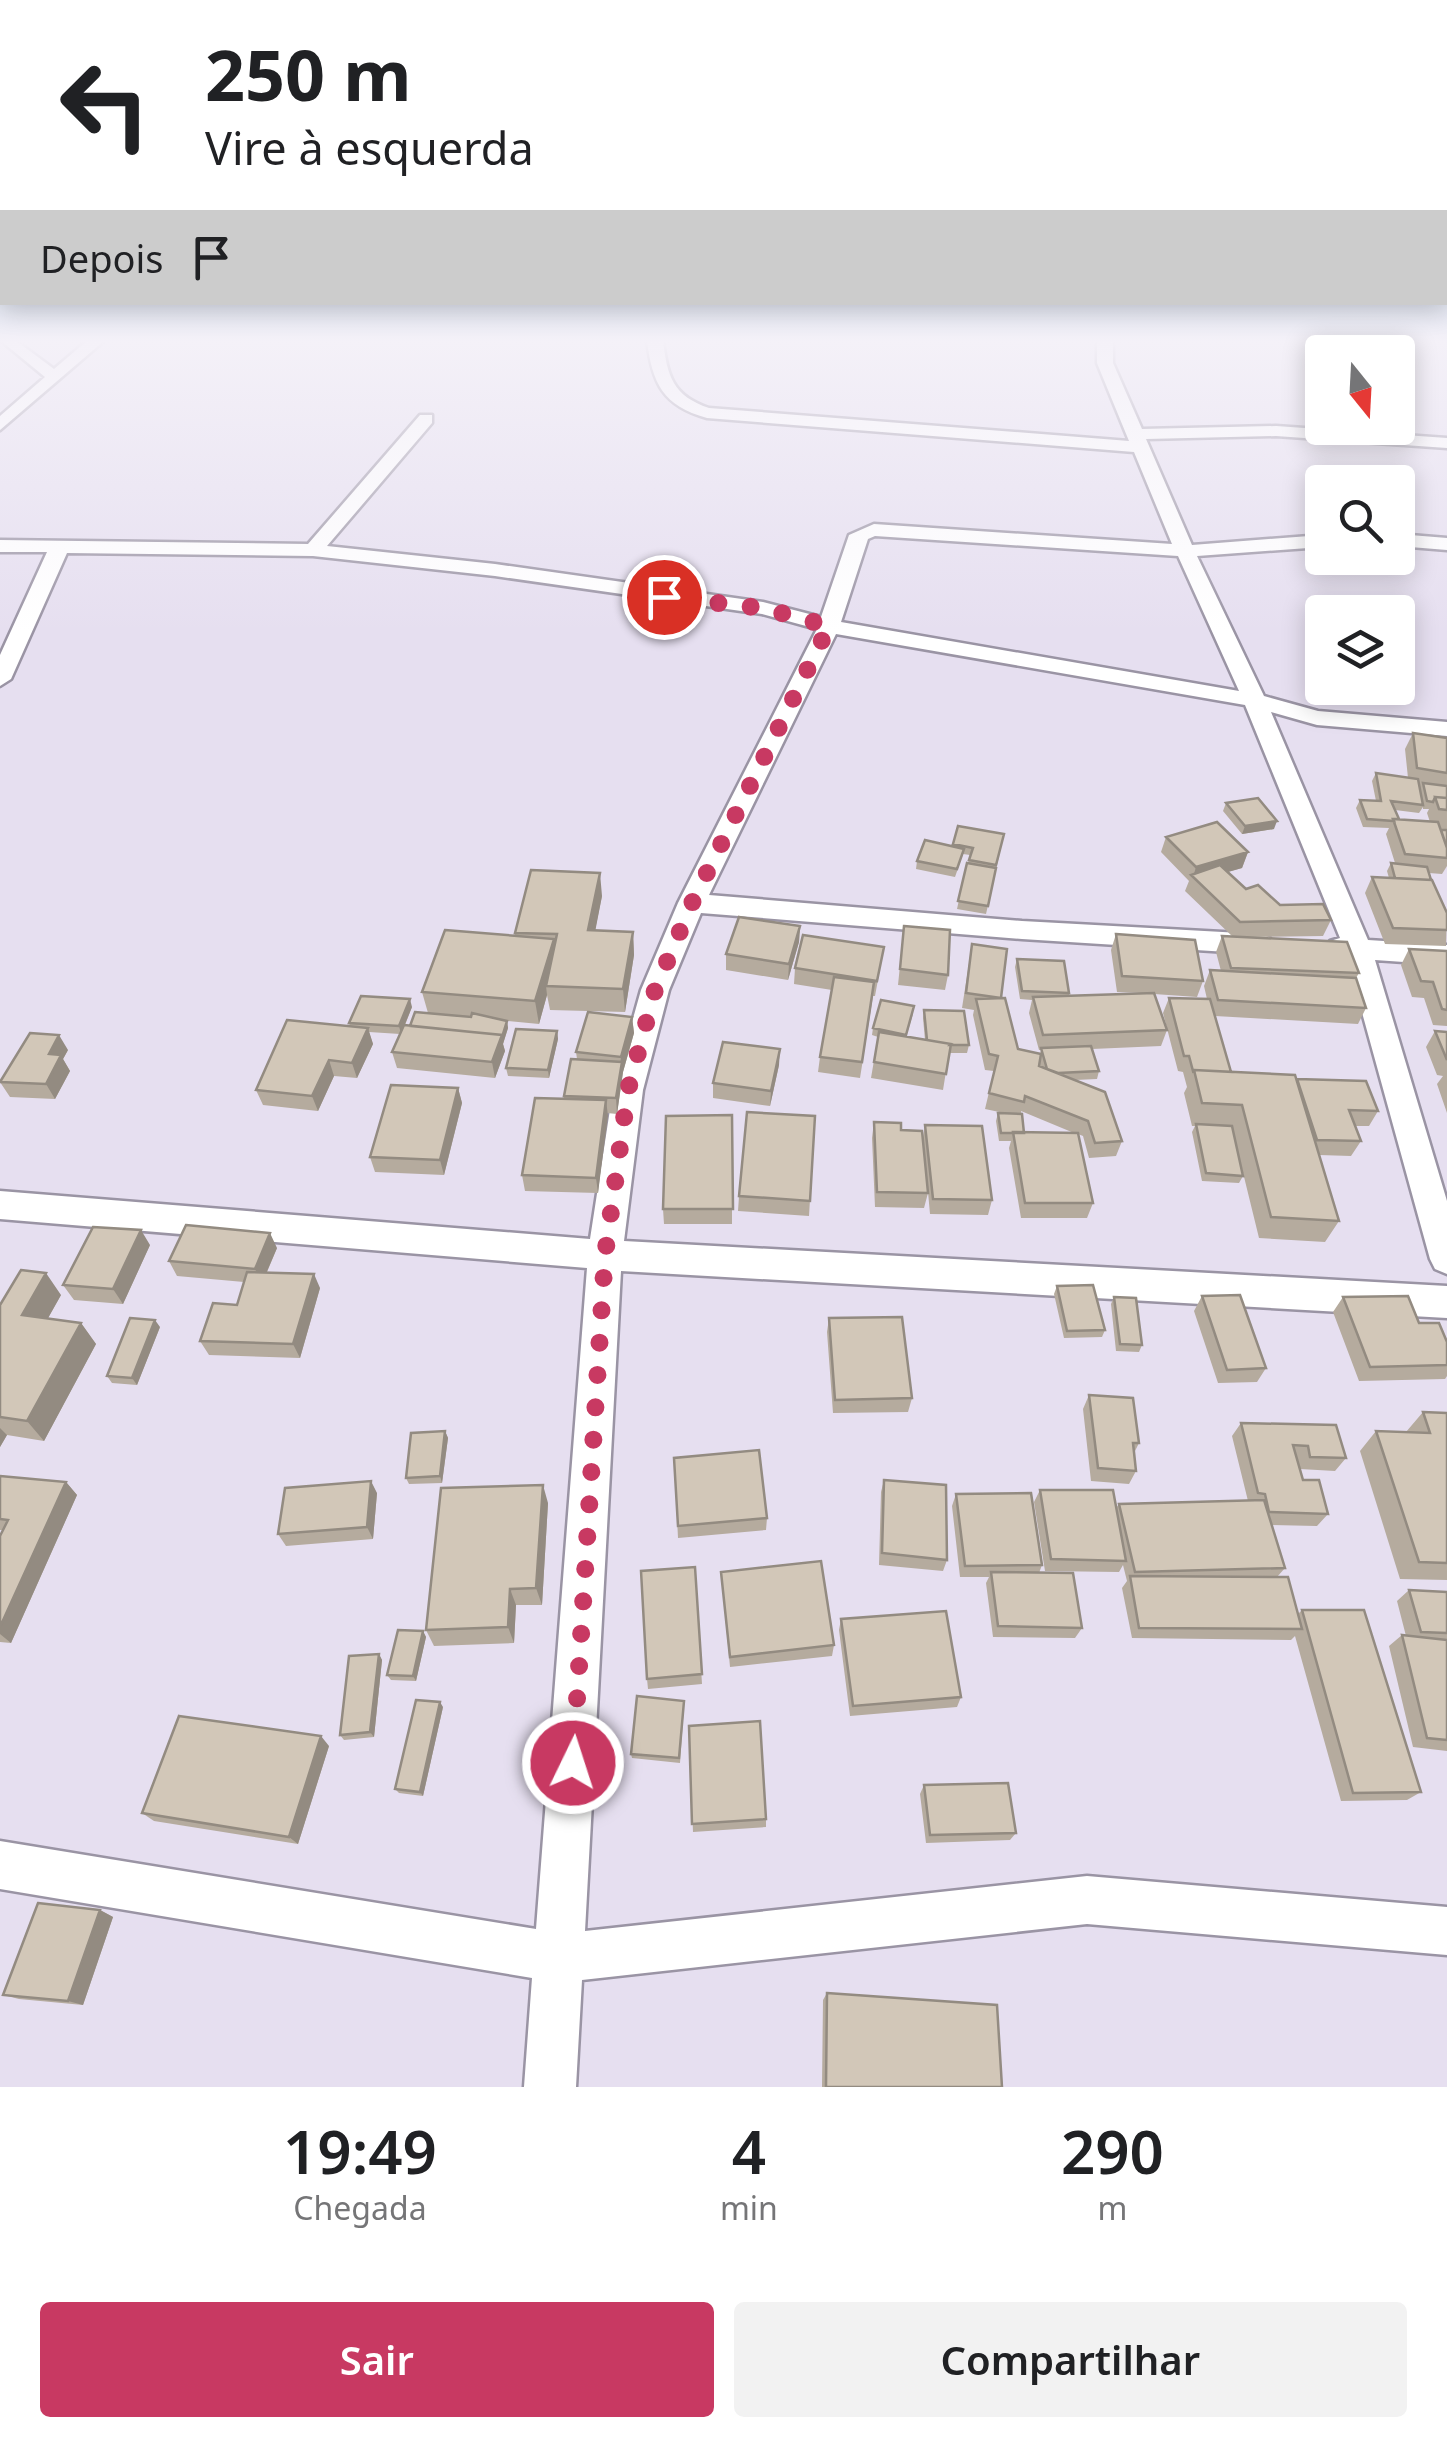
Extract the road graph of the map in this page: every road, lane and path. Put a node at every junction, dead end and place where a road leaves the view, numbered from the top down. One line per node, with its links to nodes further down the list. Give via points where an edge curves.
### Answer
1 (411, 437): 12 (street)
2 (1100, 437): 5 (street)
3 (1179, 437): 5 (street)
4 (1367, 437): 6 (street)
5 (1140, 440): 13 (street)
6 (1447, 443)
7 (1415, 541): 9 (street)
8 (1305, 542): 13 (street)
9 (1447, 544)
10 (0, 546): 11 (street)
11 (60, 546): 12 (street); 15 (street)
12 (313, 550): 14 (street, via 763,608)
13 (1186, 551): 14 (street, via 874,530 859,535); 16 (street)
14 (829, 626): 16 (street); 18 (street)
15 (0, 679)
16 (1254, 700): 17 (street, via 1317,718); 21 (street)
17 (1447, 729)
18 (692, 903): 19 (street); 24 (street, via 655,990 628,1090)
19 (1279, 945)
20 (1318, 947): 21 (street)
21 (1358, 949): 22 (street); 25 (street)
22 (1447, 955)
23 (0, 1204): 24 (street)
24 (605, 1255): 26 (street); 29 (street)
25 (1447, 1259)
26 (1447, 1302)
27 (0, 1865): 29 (street)
28 (1447, 1931): 29 (street, via 1087,1900)
29 (560, 1958): 30 (street)
30 (550, 2087)

